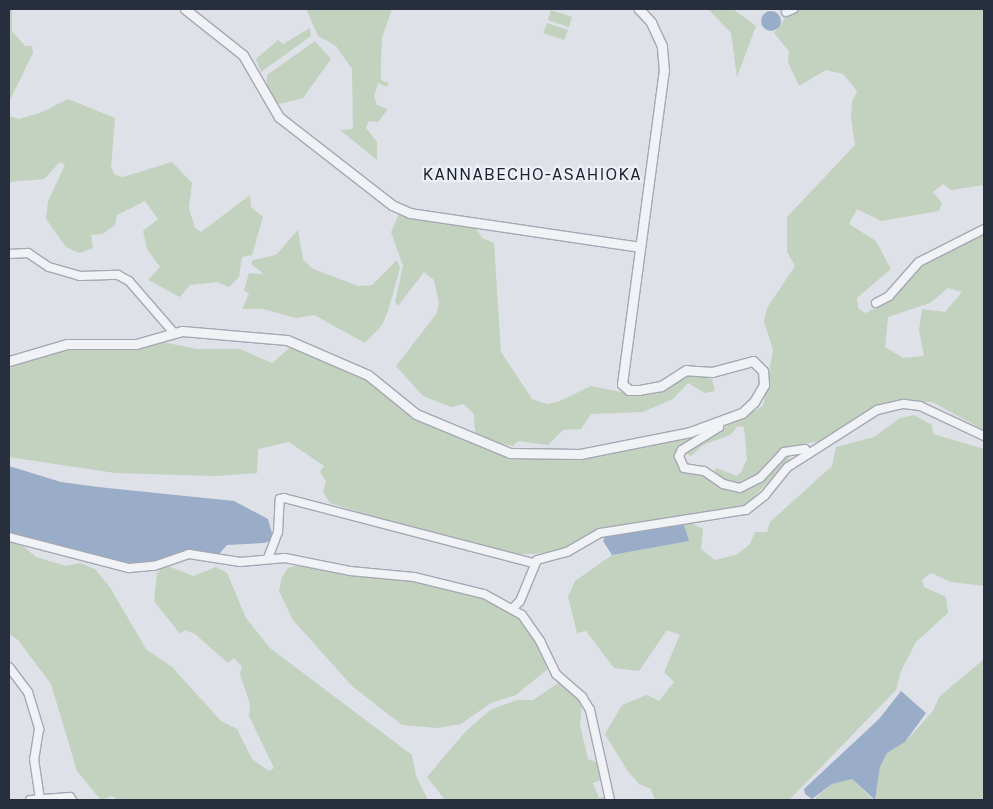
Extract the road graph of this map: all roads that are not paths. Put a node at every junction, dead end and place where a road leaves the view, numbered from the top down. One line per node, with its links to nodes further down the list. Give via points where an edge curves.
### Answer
1 (185, 9): 4 (street, via 242,55 279,117 392,205 410,213)
2 (639, 9): 4 (street, via 657,33 664,65)
3 (984, 228): 6 (street, via 919,262 889,296)
4 (640, 246): 9 (street, via 622,384 629,390 655,387 686,370 712,372 753,362 763,371 760,394 749,408)
5 (9, 254): 7 (street, via 28,253 49,267 80,276 118,275 129,281)
6 (876, 303)
7 (174, 332): 8 (street, via 136,344 67,344); 9 (street, via 262,336 300,345 368,375 416,414 510,453 580,454 690,432)
8 (9, 361)
9 (719, 422): 11 (street, via 719,426 682,450 679,456 684,468 704,471 723,484 740,488 760,478 784,452 805,449)
10 (984, 436): 11 (street, via 920,406 891,405 861,419)
11 (809, 454): 14 (street, via 788,467 765,495 746,510 600,533 567,552)
12 (9, 537): 13 (street, via 129,568 154,566 189,554 229,562)
13 (268, 558): 14 (street, via 278,532 280,499 284,498); 15 (street, via 442,582)
14 (533, 562): 15 (street, via 520,601)
15 (514, 607): 20 (street, via 540,641 559,678 576,691 590,710)
16 (9, 667): 17 (street, via 28,692 39,729 34,760)
17 (40, 799): 18 (street); 19 (street, via 70,797)
18 (30, 800)
19 (72, 800)
20 (610, 800)

